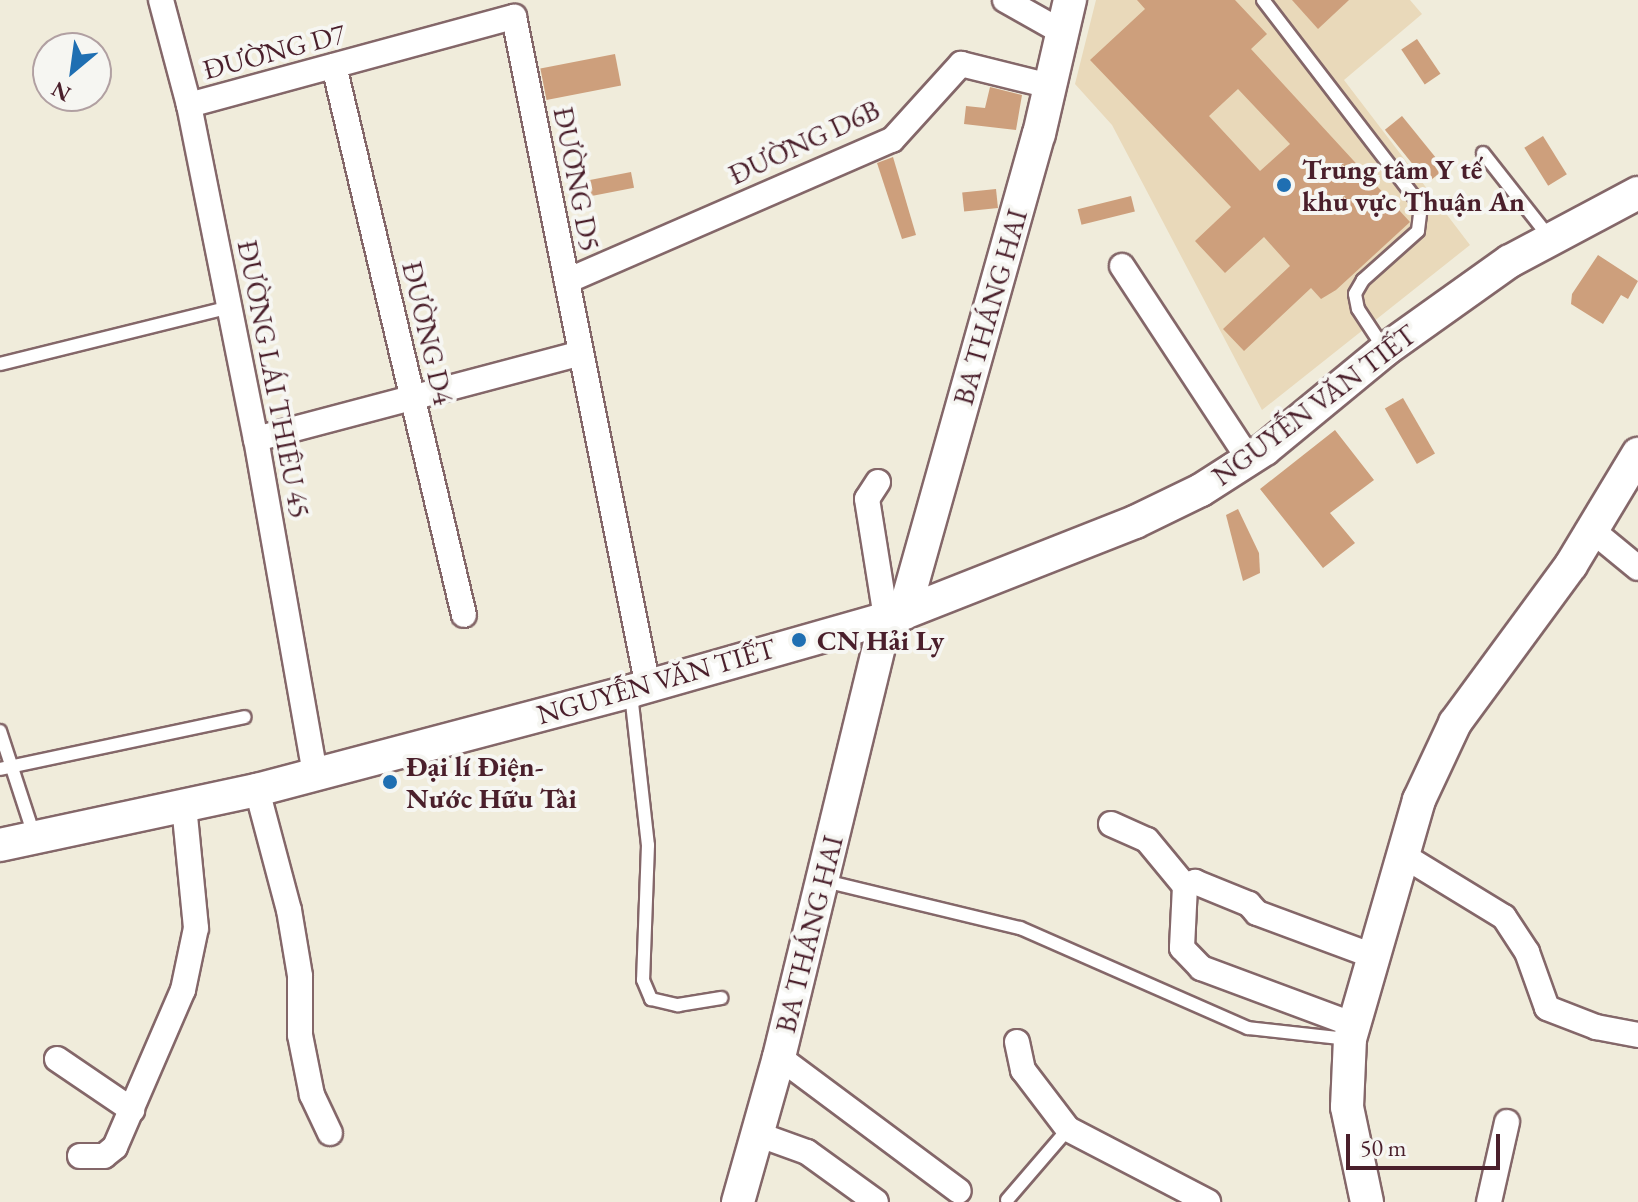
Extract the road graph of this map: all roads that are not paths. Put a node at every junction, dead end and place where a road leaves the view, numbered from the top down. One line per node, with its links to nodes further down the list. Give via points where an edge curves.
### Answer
1 (161, 0): 9 (street, ĐƯỜNG LÁI THIÊU 45)
2 (1005, 0): 6 (street)
3 (1070, 0): 6 (street, BA THÁNG HAI)
4 (1263, 0): 16 (lane, via 1421,206 1418,231 1363,280 1355,294 1358,309)
5 (514, 17): 7 (street, ĐƯỜNG D7); 14 (street, ĐƯỜNG D5)
6 (1062, 32): 8 (street, BA THÁNG HAI)
7 (334, 66): 9 (street, ĐƯỜNG D7); 19 (street, ĐƯỜNG D4)
8 (1050, 86): 14 (street, ĐƯỜNG D6B, via 961,64 892,140); 27 (street, BA THÁNG HAI)
9 (189, 105): 15 (street, ĐƯỜNG LÁI THIÊU 45)
10 (1483, 153): 12 (lane)
11 (1638, 193): 12 (street, NGUYỄN VĂN TIẾT)
12 (1551, 240): 16 (street, NGUYỄN VĂN TIẾT, via 1510,261)
13 (1122, 266): 22 (street)
14 (567, 281): 17 (street, ĐƯỜNG D5)
15 (230, 307): 18 (lane); 20 (street, ĐƯỜNG LÁI THIÊU 45)
16 (1385, 350): 22 (street, NGUYỄN VĂN TIẾT)
17 (581, 353): 19 (street); 28 (street, ĐƯỜNG D5)
18 (0, 364)
19 (413, 397): 20 (street); 26 (street, ĐƯỜNG D4)
20 (256, 439): 32 (street, ĐƯỜNG LÁI THIÊU 45)
21 (1638, 454): 24 (street)
22 (1249, 459): 27 (street, NGUYỄN VĂN TIẾT, via 1135,522)
23 (878, 482): 27 (street, via 867,499 867,511)
24 (1593, 531): 25 (street); 38 (street, via 1455,723 1419,800)
25 (1638, 568)
26 (464, 615)
27 (895, 615): 28 (street, NGUYỄN VĂN TIẾT); 39 (street, BA THÁNG HAI)
28 (639, 686): 32 (street, NGUYỄN VĂN TIẾT); 42 (lane, via 648,845 643,980 651,999 678,1005)
29 (245, 717): 31 (lane)
30 (0, 731): 31 (lane)
31 (4, 768): 36 (lane)
32 (315, 772): 33 (street, NGUYỄN VĂN TIẾT)
33 (257, 790): 34 (street, NGUYỄN VĂN TIẾT); 51 (street, via 289,910 300,976 300,1035 312,1095)
34 (184, 806): 36 (street, NGUYỄN VĂN TIẾT); 48 (street, via 195,946 183,990)
35 (1111, 824): 40 (street, via 1147,840)
36 (35, 838): 37 (street, NGUYỄN VĂN TIẾT)
37 (0, 845)
38 (1404, 856): 41 (street); 44 (street, via 1504,917 1527,952 1547,1008 1596,1027)
39 (822, 880): 43 (lane, via 1020,928 1248,1028); 46 (street, BA THÁNG HAI)
40 (1185, 886): 41 (street, via 1195,882 1257,913); 43 (street, via 1182,948 1201,968)
41 (1373, 956): 43 (street)
42 (721, 998)
43 (1352, 1032): 55 (street, via 1347,1107)
44 (1638, 1035)
45 (1017, 1042): 50 (street, via 1023,1070)
46 (779, 1057): 52 (street, BA THÁNG HAI); 54 (street)
47 (57, 1059): 48 (street)
48 (132, 1110): 53 (street, via 110,1153)
49 (1507, 1122): 60 (street)
50 (1068, 1129): 56 (street); 57 (lane)
51 (330, 1133)
52 (757, 1134): 58 (street, BA THÁNG HAI); 59 (street, via 807,1152)
53 (80, 1156)
54 (959, 1191)
55 (1363, 1192)
56 (1192, 1199)
57 (1007, 1200)
58 (738, 1202)
59 (876, 1202)
60 (1489, 1202)

